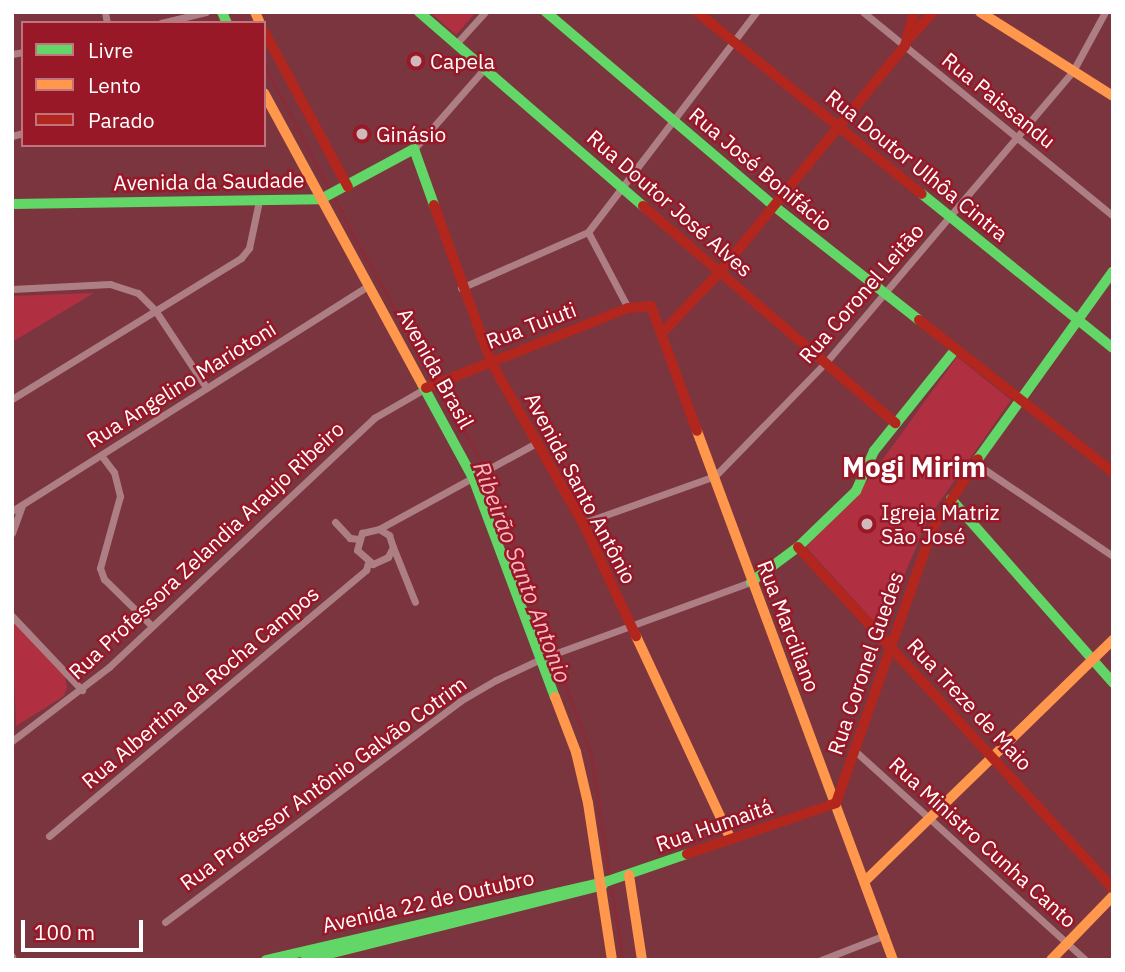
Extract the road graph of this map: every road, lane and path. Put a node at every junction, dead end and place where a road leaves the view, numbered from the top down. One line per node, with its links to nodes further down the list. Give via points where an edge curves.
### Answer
1 (206, 12): 12 (street)
2 (419, 12): 16 (street, Rua Doutor José Alves)
3 (485, 12): 16 (street)
4 (546, 12): 21 (street, Rua José Bonifácio)
5 (697, 12): 14 (street, Rua Doutor Ulhôa Cintra)
6 (756, 12): 14 (street)
7 (863, 12): 15 (street, Rua Paissandu)
8 (914, 12): 15 (street)
9 (933, 12): 15 (street)
10 (981, 12): 18 (street)
11 (1105, 12): 18 (street, Rua Coronel Leitão)
12 (168, 21)
13 (266, 35): 26 (street)
14 (733, 41): 21 (street); 22 (street, Rua Doutor Ulhôa Cintra)
15 (907, 42): 22 (street); 23 (street, Rua Paissandu)
16 (456, 44): 17 (street, Rua Doutor José Alves)
17 (484, 69): 24 (street, Avenida da Saudade); 25 (street, Rua Doutor José Alves)
18 (1073, 71): 20 (street); 23 (street, Rua Coronel Leitão)
19 (266, 96): 27 (street, Avenida Brasil)
20 (1113, 96)
21 (674, 122): 25 (street); 30 (street, Rua José Bonifácio)
22 (839, 128): 30 (street); 32 (street, Rua Doutor Ulhôa Cintra)
23 (1016, 137): 31 (street, Rua Paissandu); 32 (street, Rua Coronel Leitão)
24 (414, 149): 26 (street, Avenida da Saudade); 38 (street, Avenida Santo Antônio)
25 (622, 184): 33 (street); 35 (street, Rua Doutor José Alves)
26 (344, 189): 27 (street, Avenida da Saudade)
27 (325, 197): 28 (street, Avenida da Saudade); 36 (street, Avenida Brasil)
28 (259, 201): 29 (street, Avenida da Saudade); 42 (street, via 249,248 241,258)
29 (12, 204)
30 (774, 206): 35 (street); 39 (street, Rua José Bonifácio)
31 (1113, 216)
32 (950, 217): 39 (street, Rua Coronel Leitão); 43 (street, Rua Doutor Ulhôa Cintra)
33 (589, 232): 38 (street); 41 (street)
34 (1113, 271): 43 (street, Rua Coronel Guedes)
35 (719, 273): 44 (street); 47 (street, Rua Doutor José Alves)
36 (368, 286): 49 (street, Avenida Brasil); 50 (street, Rua Angelino Mariotoni)
37 (12, 289): 42 (street, via 110,284 138,293)
38 (461, 289): 48 (street, Avenida Santo Antônio)
39 (884, 294): 46 (street, Rua José Bonifácio); 47 (street, Rua Coronel Leitão)
40 (651, 306): 41 (street, Rua Tuiuti); 44 (street, Rua Marciliano)
41 (628, 308): 48 (street, Rua Tuiuti)
42 (155, 310): 50 (street); 51 (street)
43 (1077, 317): 45 (street, Rua Doutor Ulhôa Cintra); 52 (street, Rua Coronel Guedes)
44 (663, 332): 59 (street, Rua Marciliano)
45 (1113, 348)
46 (955, 350): 52 (street, Rua José Bonifácio); 53 (street)
47 (827, 361): 53 (street, Rua Doutor José Alves); 59 (street, Rua Coronel Leitão)
48 (491, 362): 49 (street, Rua Tuiuti); 54 (street, Avenida Santo Antônio)
49 (430, 386): 58 (street, Avenida Brasil); 75 (street, Rua Professora Zelandia Araujo Ribeiro, via 397,402 348,440)
50 (206, 387): 55 (street, Rua Angelino Mariotoni)
51 (12, 399)
52 (1018, 399): 56 (street, Rua Coronel Guedes); 57 (street, Rua José Bonifácio)
53 (895, 423): 69 (street, via 874,451 856,491)
54 (538, 442): 58 (street); 64 (street, Avenida Santo Antônio)
55 (101, 455): 61 (street, Rua Angelino Mariotoni); 75 (street, via 114,472 120,496 100,568 113,589)
56 (975, 463): 60 (street, Rua Coronel Guedes); 70 (street)
57 (1113, 472)
58 (477, 476): 65 (street); 79 (street, Avenida Brasil)
59 (715, 476): 64 (street, Rua Coronel Leitão); 72 (street, Rua Marciliano)
60 (951, 499): 78 (street, Rua Coronel Guedes, via 933,528); 80 (street)
61 (22, 505): 62 (street, Rua Angelino Mariotoni); 66 (street)
62 (12, 511)
63 (335, 522): 67 (street, via 350,538)
64 (583, 523): 76 (street, Avenida Santo Antônio)
65 (379, 529): 67 (street, via 367,530); 68 (street, via 389,535)
66 (12, 533)
67 (359, 538): 71 (street, via 357,550)
68 (393, 547): 71 (street, via 384,561); 73 (street)
69 (798, 547): 72 (street); 78 (street, Rua Treze de Maio)
70 (1113, 556)
71 (368, 563): 88 (street, Rua Albertina da Rocha Campos, via 366,570)
72 (751, 582): 76 (street, Rua Professor Antônio Galvão Cotrim); 86 (street, Rua Marciliano)
73 (415, 603)
74 (12, 616): 82 (street)
75 (151, 625): 82 (street, Rua Professora Zelandia Araujo Ribeiro)
76 (631, 626): 79 (street, Rua Professor Antônio Galvão Cotrim); 89 (street, Avenida Santo Antônio)
77 (1113, 640): 80 (street)
78 (890, 646): 84 (street, Rua Coronel Guedes); 85 (street, Rua Treze de Maio)
79 (546, 656): 92 (street, Avenida Brasil, via 576,752); 95 (street, Rua Professor Antônio Galvão Cotrim, via 460,701)
80 (1092, 660): 81 (street); 85 (street)
81 (1113, 683)
82 (82, 690): 83 (street, Rua Professora Zelandia Araujo Ribeiro)
83 (12, 741)
84 (854, 750): 86 (street, Rua Coronel Guedes); 87 (street, Rua Ministro Cunha Canto)
85 (991, 754): 87 (street); 93 (street, Rua Treze de Maio)
86 (836, 803): 89 (street, Rua Humaitá); 91 (street, Rua Marciliano)
87 (932, 816): 91 (street); 97 (street, Rua Ministro Cunha Canto)
88 (50, 836)
89 (730, 838): 90 (street, Rua Humaitá)
90 (625, 876): 92 (street, Rua Humaitá); 101 (street)
91 (865, 881): 96 (street, Rua Marciliano)
92 (603, 883): 98 (street, Avenida 22 de Outubro); 99 (street, Avenida 22 de Outubro); 100 (street, Avenida Brasil)
93 (1113, 888)
94 (1113, 896): 97 (street)
95 (165, 922)
96 (884, 935): 102 (street); 103 (street, Rua Marciliano)
97 (1068, 942): 104 (street); 105 (street, Rua Ministro Cunha Canto)
98 (266, 960)
99 (305, 960)
100 (612, 960)
101 (642, 960)
102 (821, 960)
103 (893, 960)
104 (1051, 960)
105 (1086, 960)

